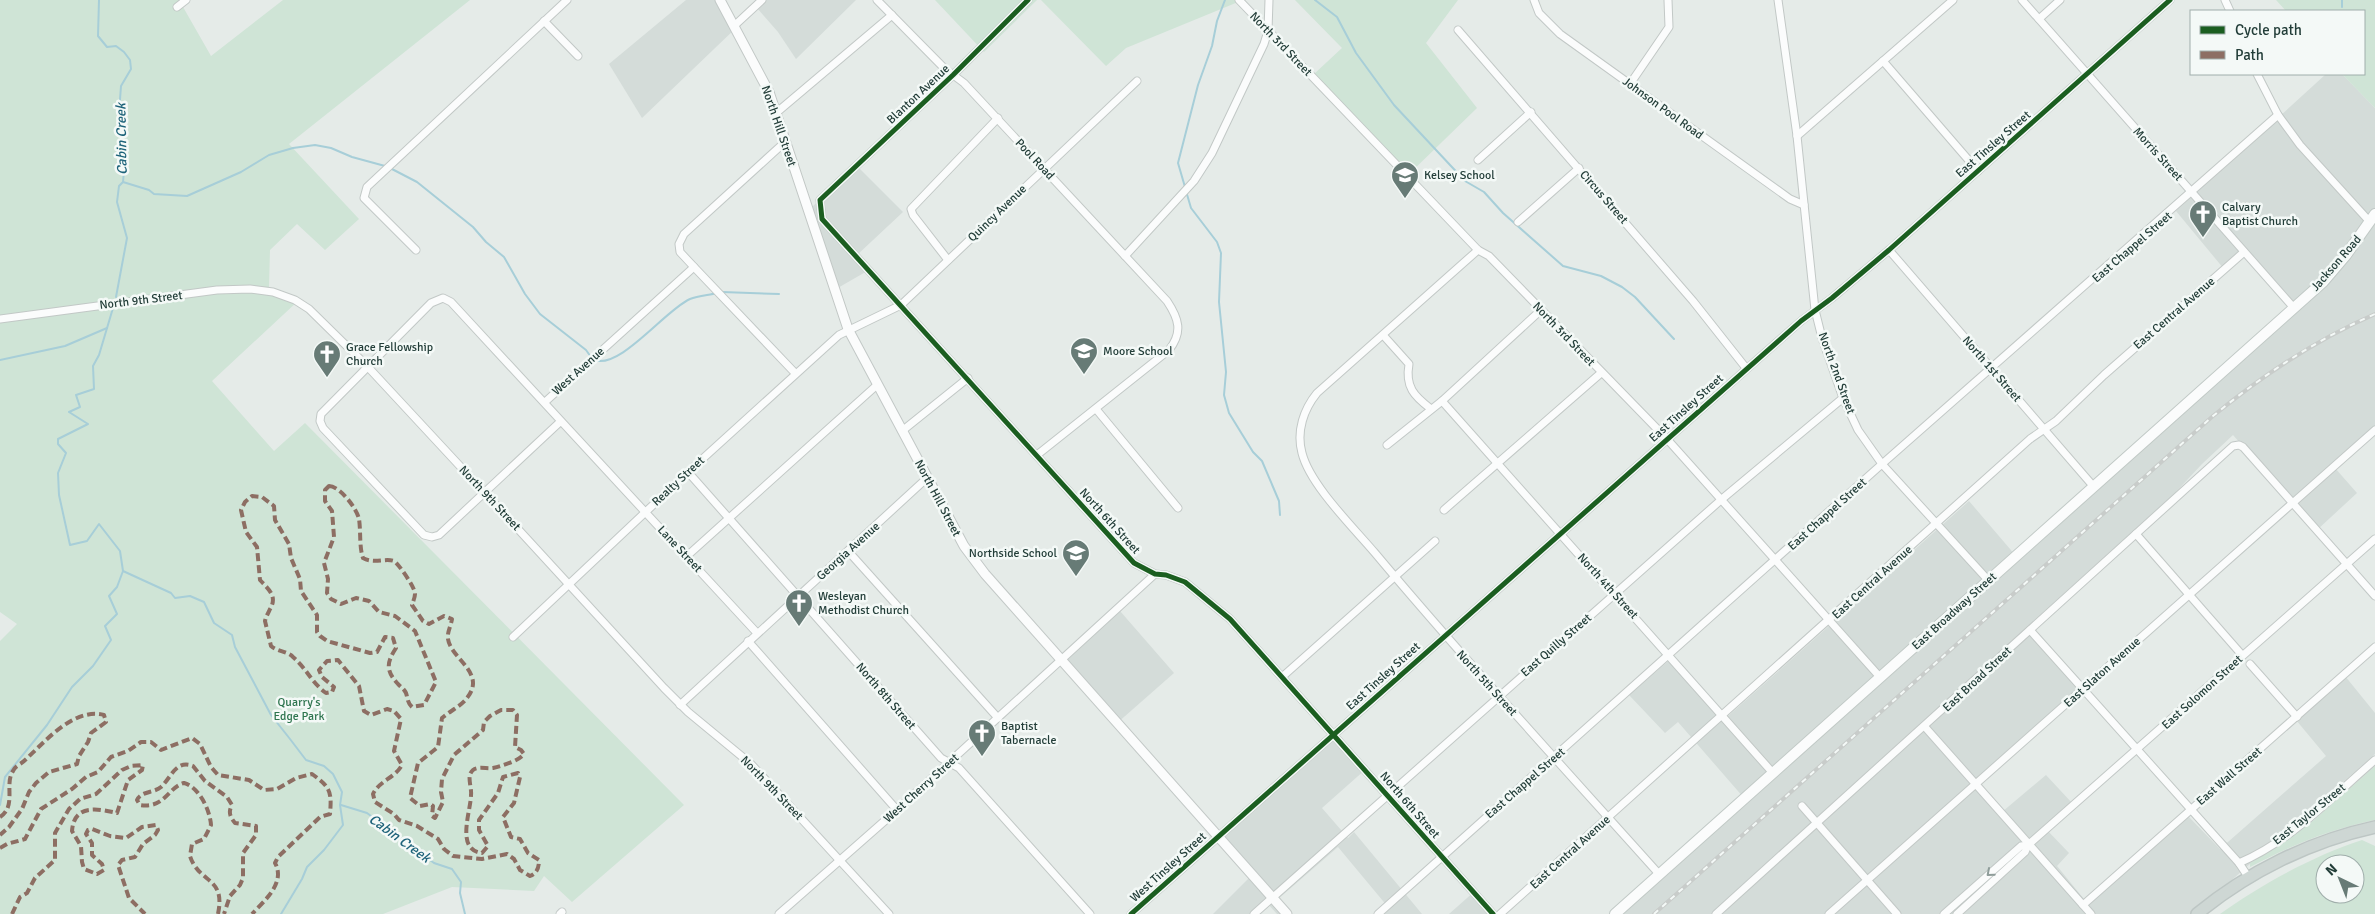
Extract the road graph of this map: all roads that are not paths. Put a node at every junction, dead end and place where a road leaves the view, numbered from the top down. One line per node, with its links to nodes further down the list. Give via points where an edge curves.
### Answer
1 (186, 0): 16 (street)
2 (567, 0): 19 (street)
3 (720, 0): 20 (street, North Hill Street)
4 (762, 0): 20 (street)
5 (877, 0): 17 (street, Pool Road)
6 (1028, 0): 26 (street, Blanton Avenue)
7 (1239, 0): 22 (street, North 3rd Street)
8 (1269, 0): 22 (street)
9 (1534, 0): 29 (street, Johnson Pool Road, via 1548,25)
10 (1668, 0): 29 (street, via 1668,26)
11 (1778, 0): 34 (street, North 2nd Street)
12 (1953, 0): 24 (street)
13 (2022, 0): 18 (street, Morris Street)
14 (2060, 0): 18 (street)
15 (2170, 0): 25 (street, East Tinsley Street)
16 (177, 7)
17 (892, 15): 26 (street, Pool Road); 31 (street)
18 (2039, 19): 25 (street, Morris Street)
19 (544, 21): 23 (street); 47 (street, via 367,187 364,198)
20 (734, 26): 31 (street, North Hill Street, via 760,73)
21 (1458, 30): 30 (street, Circus Street)
22 (1268, 31): 48 (street, North 3rd Street); 51 (street, via 1212,153 1185,191)
23 (578, 56)
24 (1883, 61): 34 (street); 39 (street)
25 (2088, 74): 39 (street, East Tinsley Street); 41 (street, Morris Street)
26 (953, 75): 33 (street, Pool Road); 43 (street, Blanton Avenue)
27 (2257, 75): 32 (street)
28 (1137, 81): 37 (street, Quincy Avenue)
29 (1630, 84): 42 (street, Johnson Pool Road)
30 (1531, 112): 36 (street); 38 (street, Circus Street)
31 (776, 113): 35 (street, North Hill Street)
32 (2278, 115): 41 (street, East Chappel Street); 45 (street, via 2300,145)
33 (998, 118): 37 (street, Pool Road); 52 (street, via 911,209)
34 (1797, 136): 40 (street, North 2nd Street)
35 (785, 142): 53 (street, via 684,234 679,244 680,252); 59 (street, North Hill Street)
36 (1478, 160)
37 (1043, 168): 51 (street, Pool Road); 52 (street, Quincy Avenue)
38 (1580, 168): 46 (street); 62 (street, Circus Street, via 1693,300)
39 (1978, 171): 49 (street, East Tinsley Street)
40 (1803, 190): 42 (street, via 1799,196); 44 (street, North 2nd Street)
41 (2193, 193): 50 (street, Morris Street); 63 (street, East Chappel Street)
42 (1790, 199): 44 (street, Johnson Pool Road)
43 (820, 200): 54 (street, North 6th Street, via 822,218)
44 (1804, 205): 57 (street, North 2nd Street)
45 (2373, 218): 55 (main road, Jackson Road, via 2323,282)
46 (1518, 222)
47 (416, 250)
48 (1478, 250): 56 (street, North 3rd Street, via 1489,256); 60 (street)
49 (1889, 250): 57 (street, East Tinsley Street); 63 (street, North 1st Street)
50 (2244, 252): 55 (street, Morris Street); 74 (street, East Central Avenue)
51 (1125, 256): 71 (street, Pool Road, via 1167,301 1176,314 1179,330 1169,350)
52 (948, 260): 54 (street, Quincy Avenue)
53 (694, 267): 64 (street); 70 (street, West Avenue)
54 (901, 305): 59 (street, Quincy Avenue); 66 (street, North 6th Street)
55 (2294, 308): 84 (main road, East Broadway Street)
56 (1541, 310): 65 (street, North 3rd Street); 69 (street)
57 (1815, 310): 62 (street, East Tinsley Street); 68 (street, North 2nd Street)
58 (0, 319): 61 (street, North 9th Street, via 217,290 250,289 273,292 309,308)
59 (848, 329): 64 (street, Realty Street); 67 (street, North Hill Street)
60 (1383, 335): 72 (street, via 1409,364 1408,385 1413,394); 104 (street, North 5th Street, via 1317,393 1308,404 1300,432 1301,452 1316,482)
61 (367, 366): 70 (street, via 431,303 444,298); 85 (street, North 9th Street); 85 (street, via 321,414 323,428 424,535 438,535)
62 (1746, 368): 77 (street, East Tinsley Street)
63 (1992, 369): 74 (street, North 1st Street); 81 (street, East Chappel Street)
64 (795, 373): 82 (street, Realty Street)
65 (1601, 373): 77 (street, North 3rd Street); 80 (street)
66 (968, 378): 76 (street); 79 (street, North 6th Street)
67 (877, 385): 76 (street, North Hill Street); 91 (street)
68 (1843, 398): 81 (street, North 2nd Street, via 1858,430); 86 (street, East Quilly Street)
69 (1442, 400): 72 (street); 80 (street, North 4th Street)
70 (544, 402): 73 (street, West Avenue)
71 (1096, 409): 79 (street); 88 (street)
72 (1431, 409): 78 (street)
73 (562, 421): 85 (street); 90 (street, Lane Street)
74 (2044, 429): 84 (street, North 1st Street); 92 (street, East Central Avenue)
75 (2375, 430): 87 (street, East Slaton Avenue)
76 (902, 431): 83 (street, North Hill Street)
77 (1667, 439): 86 (street, North 3rd Street); 93 (street, East Tinsley Street)
78 (1387, 445)
79 (1037, 455): 103 (street, North 6th Street, via 1134,563)
80 (1498, 464): 89 (street); 93 (street, North 4th Street)
81 (1882, 464): 92 (street, North 2nd Street); 100 (street, East Chappel Street)
82 (688, 472): 90 (street, Realty Street); 91 (street, North 8th Street)
83 (927, 478): 97 (street, Georgia Avenue); 120 (street, North Hill Street, via 969,553)
84 (2094, 487): 105 (main road, East Broadway Street)
85 (484, 492): 106 (street, North 9th Street)
86 (1722, 499): 100 (street, North 3rd Street); 107 (street, East Quilly Street)
87 (2292, 503): 94 (street, East Broad Street, via 2238,445 2233,446); 101 (street); 108 (street, East Slaton Avenue)
88 (1178, 508)
89 (1444, 510)
90 (645, 511): 99 (street, Lane Street); 106 (street, Realty Street)
91 (729, 519): 99 (street); 109 (street, North 8th Street)
92 (1937, 524): 105 (street, North 2nd Street); 111 (street, East Central Avenue)
93 (1560, 534): 107 (street, North 4th Street); 114 (street, East Tinsley Street)
94 (2136, 534): 108 (street); 112 (street, East Broad Street)
95 (2375, 539): 98 (street, East Solomon Street)
96 (1435, 542): 104 (street)
97 (848, 551): 109 (street, Georgia Avenue); 129 (street)
98 (2359, 554): 101 (street, East Solomon Street); 102 (street)
99 (687, 556): 113 (street, Lane Street)
100 (1776, 559): 111 (street, North 3rd Street); 118 (street, East Chappel Street)
101 (2346, 565): 102 (street); 119 (street, East Solomon Street)
102 (2354, 573): 110 (street)
103 (1155, 574): 120 (street, West Cherry Street); 122 (street, North 6th Street, via 1186,582 1208,599)
104 (1395, 576): 114 (street, North 5th Street); 122 (street)
105 (1988, 580): 123 (main road, East Broadway Street)
106 (570, 584): 115 (street, Realty Street); 126 (street, North 9th Street)
107 (1615, 593): 118 (street, North 4th Street); 125 (street, East Quilly Street)
108 (2188, 594): 119 (street); 124 (street, East Slaton Avenue)
109 (798, 596): 113 (street, Georgia Avenue); 135 (street, North 8th Street, via 941,758)
110 (2375, 596)
111 (1830, 620): 123 (street, North 3rd Street); 127 (street, East Central Avenue)
112 (2030, 630): 124 (street); 130 (street, East Broad Street)
113 (757, 633): 116 (street, Georgia Avenue)
114 (1444, 635): 125 (street, North 5th Street); 131 (street, East Tinsley Street)
115 (513, 637)
116 (748, 641): 126 (street, Georgia Avenue); 140 (street)
117 (2375, 647): 128 (street, East Wall Street)
118 (1669, 654): 127 (street, North 4th Street); 133 (street, East Chappel Street)
119 (2242, 655): 132 (street, East Solomon Street)
120 (1062, 660): 129 (street, West Cherry Street); 145 (street, North Hill Street)
121 (2250, 664): 128 (street)
122 (1282, 676): 131 (street, North 6th Street)
123 (1880, 676): 136 (main road, East Broadway Street)
124 (2083, 688): 132 (street); 137 (street, East Slaton Avenue)
125 (1498, 696): 133 (street, North 5th Street); 138 (street, East Quilly Street)
126 (680, 705): 148 (street, North 9th Street, via 751,764)
127 (1722, 716): 136 (street, North 4th Street); 142 (street, East Central Avenue)
128 (2297, 717): 141 (street, East Wall Street)
129 (998, 718): 135 (street, West Cherry Street)
130 (1925, 727): 137 (street); 143 (street, East Broad Street)
131 (1334, 734): 138 (street, North 6th Street); 145 (street, East Tinsley Street)
132 (2137, 750): 141 (street); 146 (street, East Solomon Street)
133 (1554, 757): 142 (street, North 5th Street); 147 (street, East Chappel Street)
134 (2375, 760): 149 (street, East Taylor Street, via 2306,820 2266,849)
135 (949, 762): 140 (street, West Cherry Street); 157 (street, North 8th Street, via 959,768)
136 (1772, 772): 150 (main road, East Broadway Street)
137 (1974, 783): 146 (street); 152 (street, East Slaton Avenue)
138 (1388, 795): 147 (street, North 6th Street); 153 (street, East Quilly Street)
139 (1802, 806): 143 (street)
140 (897, 810): 148 (street, West Cherry Street)
141 (2191, 810): 149 (street); 154 (street, East Wall Street)
142 (1608, 818): 150 (street, North 5th Street); 163 (street, East Central Avenue)
143 (1818, 824): 152 (street); 165 (street, East Broad Street)
144 (2375, 827): 151 (main road, via 2313,845)
145 (1218, 836): 153 (street, North Hill Street); 158 (street, West Tinsley Street)
146 (2028, 844): 154 (street); 168 (street, East Solomon Street, one-way to 168, via 2021,846); 169 (street, East Solomon Street, via 2025,852)
147 (1442, 856): 161 (street, East Chappel Street); 162 (street, North 6th Street)
148 (841, 860): 155 (street, West Cherry Street); 156 (street, North 9th Street)
149 (2239, 863): 151 (street)
150 (1659, 874): 164 (main road, East Broadway Street)
151 (2249, 878): 171 (main road)
152 (1867, 880): 166 (street, East Slaton Avenue); 167 (street)
153 (1272, 897): 159 (street, East Quilly Street); 160 (street, North Hill Street)
154 (2083, 905): 170 (street)
155 (779, 914)
156 (890, 914)
157 (1090, 914)
158 (1131, 914)
159 (1254, 914)
160 (1287, 914)
161 (1378, 914)
162 (1493, 914)
163 (1500, 914)
164 (1614, 914)
165 (1716, 914)
166 (1828, 914)
167 (1897, 914)
168 (1944, 914)
169 (1957, 914)
170 (2091, 914)
171 (2197, 914)

